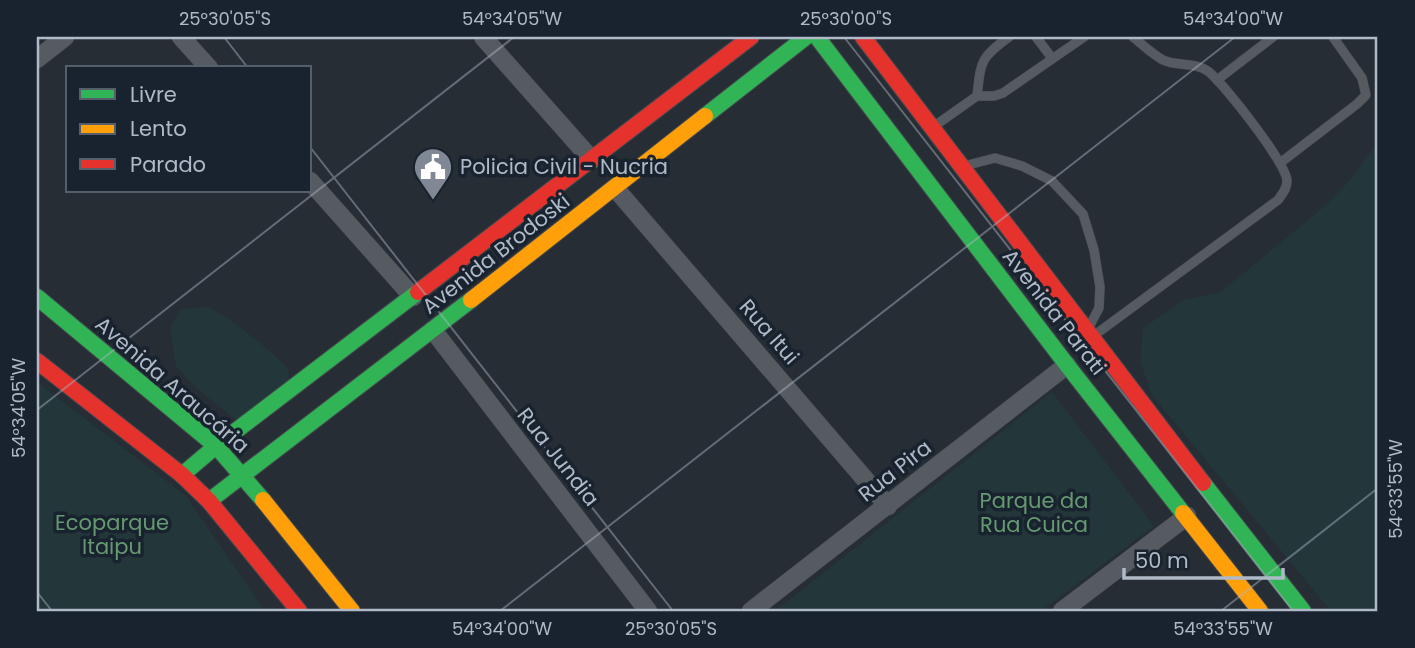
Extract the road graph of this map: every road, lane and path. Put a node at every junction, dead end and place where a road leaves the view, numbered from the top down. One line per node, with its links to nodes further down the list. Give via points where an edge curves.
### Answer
1 (65, 37): 15 (street)
2 (181, 37): 16 (street)
3 (484, 37): 20 (street)
4 (751, 37): 20 (street, Avenida Brodoski)
5 (806, 37): 24 (street, Avenida Brodoski)
6 (817, 37): 30 (street, Avenida Parati)
7 (863, 37): 19 (street, Avenida Parati)
8 (1009, 37): 18 (lane, via 982,61)
9 (1036, 37): 14 (lane)
10 (1084, 37): 14 (lane)
11 (1133, 37): 17 (lane, via 1164,61 1196,65)
12 (1273, 37): 17 (lane)
13 (1333, 37): 21 (lane, via 1363,78 1366,95)
14 (1052, 58): 18 (lane, via 1003,93)
15 (37, 59)
16 (207, 66)
17 (1217, 80): 21 (lane)
18 (977, 96): 19 (lane)
19 (933, 127): 22 (street, Avenida Parati)
20 (592, 160): 26 (street, Avenida Brodoski)
21 (1280, 163): 28 (lane, via 1287,179 1278,200)
22 (962, 166): 28 (street, Avenida Parati); 28 (lane, via 995,158 1022,166 1052,181 1083,214 1100,288 1099,308)
23 (312, 183): 26 (street)
24 (615, 188): 27 (street, Avenida Brodoski); 35 (street, Rua Itui)
25 (37, 297): 31 (street, Avenida Araucária)
26 (413, 297): 31 (street, Avenida Brodoski)
27 (433, 330): 32 (street, Avenida Brodoski); 39 (street, Rua Jundia)
28 (1089, 334): 43 (street, Avenida Parati)
29 (37, 361): 33 (street)
30 (1067, 365): 35 (street, Rua Pira); 36 (street, Avenida Parati)
31 (216, 446): 32 (street, Avenida Araucária); 33 (street, Avenida Brodoski)
32 (242, 474): 34 (street, Avenida Brodoski); 38 (street, Avenida Araucária)
33 (182, 475): 34 (street)
34 (209, 501): 37 (street)
35 (888, 506): 40 (street, Rua Pira)
36 (1187, 516): 41 (street); 42 (street, Avenida Parati)
37 (299, 611)
38 (352, 611)
39 (648, 611)
40 (751, 611)
41 (1062, 611)
42 (1260, 611)
43 (1303, 611)

